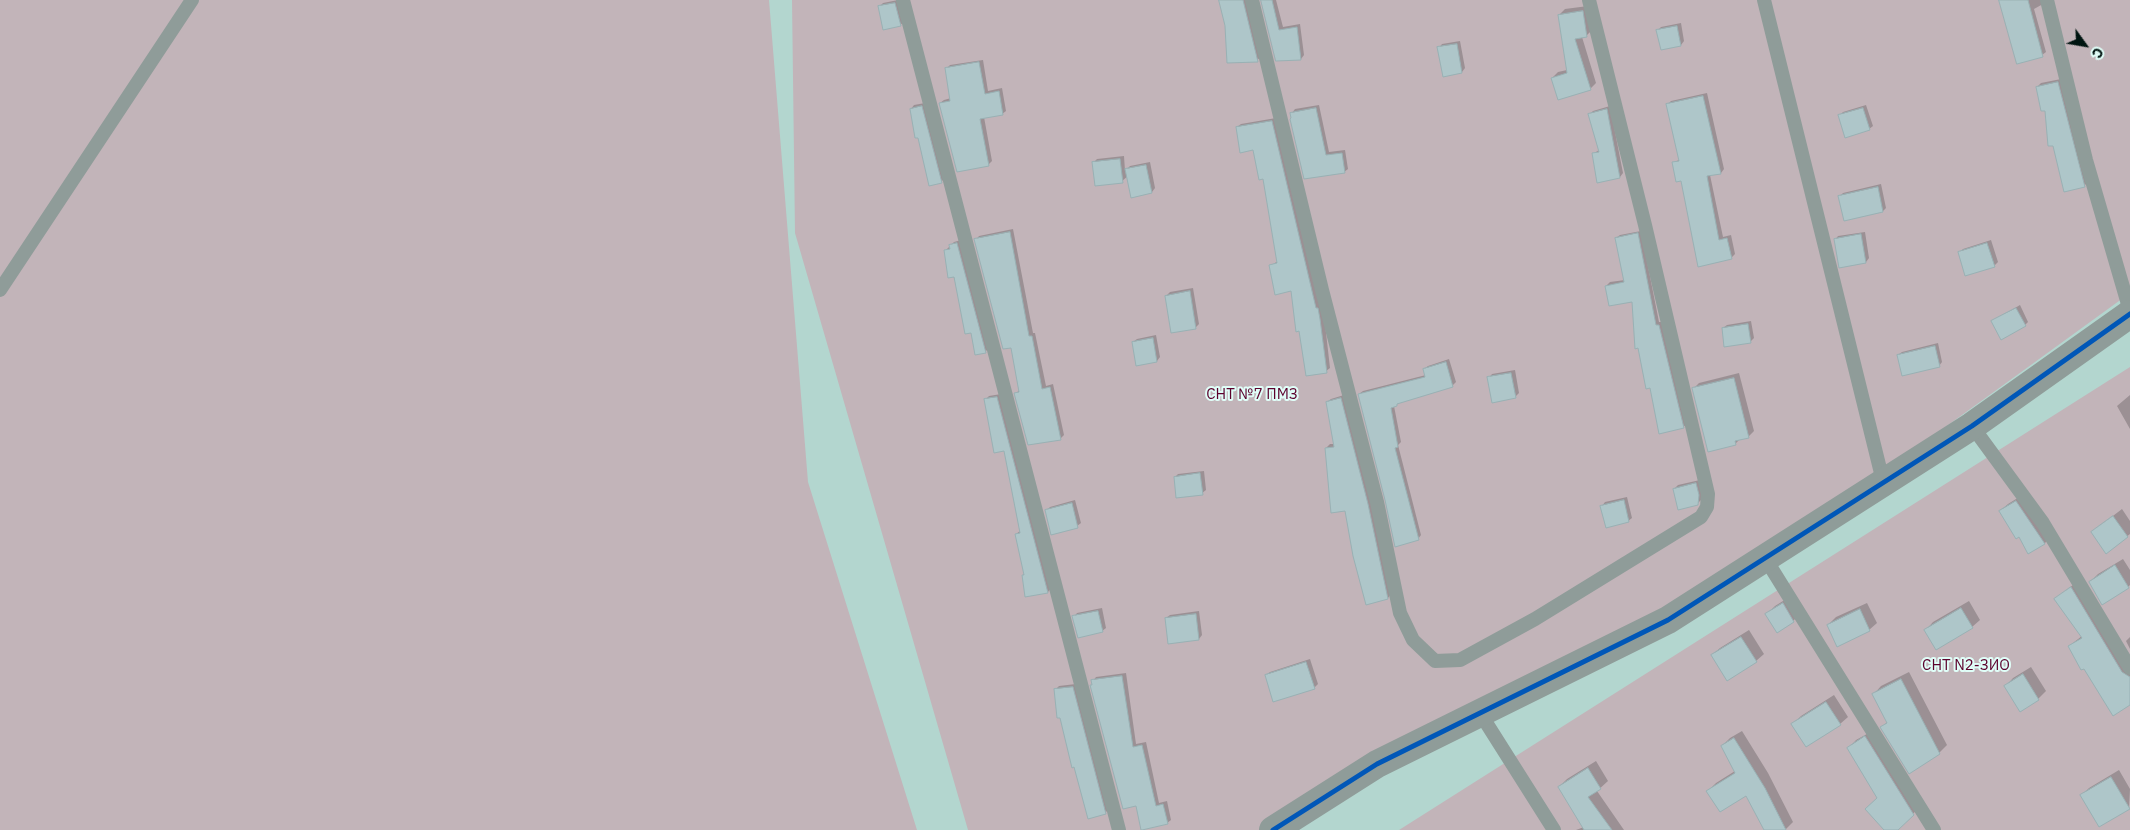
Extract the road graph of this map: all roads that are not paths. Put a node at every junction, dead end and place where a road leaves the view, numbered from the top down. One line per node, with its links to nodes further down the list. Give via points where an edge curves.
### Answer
1 (192, 0): 7 (lane)
2 (903, 0): 14 (lane)
3 (1252, 0): 4 (lane, via 1377,502 1400,613 1412,640 1435,661 1460,660 1535,619 1701,517 1707,507 1708,494)
4 (1589, 0)
5 (1764, 0): 10 (lane)
6 (2047, 0): 8 (lane, via 2086,160)
7 (0, 290)
8 (2130, 312): 9 (street)
9 (1972, 426): 11 (street); 12 (lane, via 2043,523)
10 (1880, 473)
11 (1765, 558): 13 (street, via 1668,620); 17 (lane)
12 (2130, 668)
13 (1480, 713): 15 (street, via 1377,764); 16 (lane)
14 (1119, 830)
15 (1273, 830)
16 (1554, 830)
17 (1934, 830)

